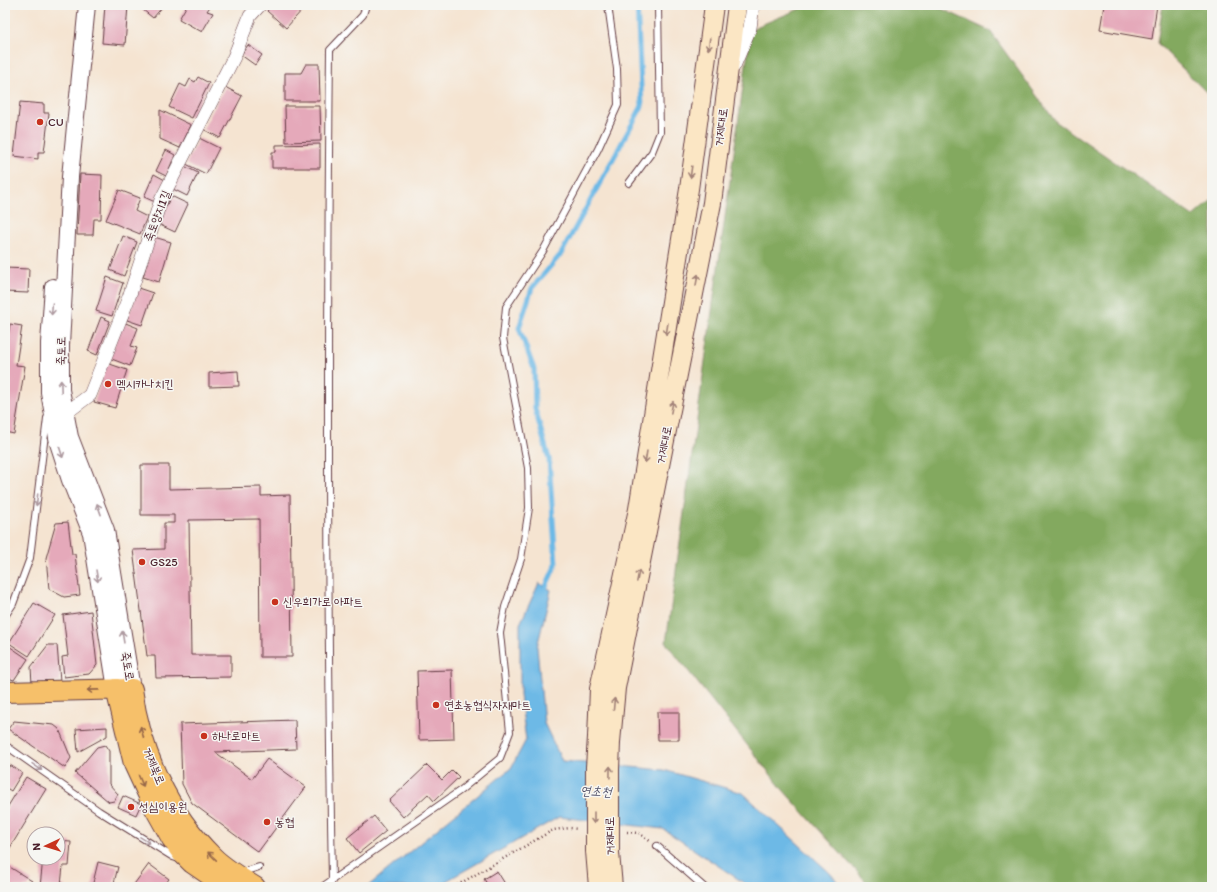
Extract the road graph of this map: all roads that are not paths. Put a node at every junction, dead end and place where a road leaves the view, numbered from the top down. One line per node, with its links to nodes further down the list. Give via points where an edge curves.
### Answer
1 (78, 5): 12 (street, 죽토로, one-way to 12, via 58,205 49,343)
2 (87, 5): 13 (street, 죽토로, one-way to 2, via 69,192)
3 (260, 5): 13 (street, 죽토양지1길, via 250,16 234,57 161,200 129,297 90,395)
4 (366, 5): 24 (lane, via 363,15 330,50 328,316)
5 (608, 5): 24 (lane, via 617,68 618,105 598,149 543,251 506,307 503,338 528,468 529,508 521,559 505,607 500,634 510,732 500,758 461,790)
6 (658, 5): 11 (lane, via 660,132 652,152)
7 (714, 5): 18 (main road, 거제대로, one-way to 18, via 689,189 638,509 599,689)
8 (737, 5): 10 (main road, 거제대로)
9 (753, 5): 10 (street, via 750,28)
10 (727, 82): 18 (main road, 거제대로, one-way to 10, via 712,203)
11 (629, 183)
12 (49, 392): 13 (street, 죽토로); 14 (lane, one-way to 14, via 30,558 13,604)
13 (60, 417): 16 (street, 죽토로, via 58,443 91,533)
14 (5, 616)
15 (5, 692): 16 (main road, one-way to 15)
16 (125, 696): 17 (main road); 22 (main road, 거제북로, one-way to 22, via 134,764 172,839); 25 (main road, 거제북로, one-way to 16, via 213,858 194,837 166,795)
17 (5, 704)
18 (604, 740): 21 (main road, 거제대로, bridge, via 595,768)
19 (5, 745): 22 (lane, one-way to 22, via 99,811 172,857)
20 (658, 846): 30 (lane)
21 (602, 852): 28 (main road, 거제대로); 29 (main road, 거제대로)
22 (192, 863): 25 (main road, 거제북로)
23 (259, 867): 25 (lane)
24 (332, 881): 27 (lane)
25 (227, 883): 26 (main road, 거제북로)
26 (255, 887)
27 (322, 887)
28 (598, 887)
29 (613, 887)
30 (704, 887)

